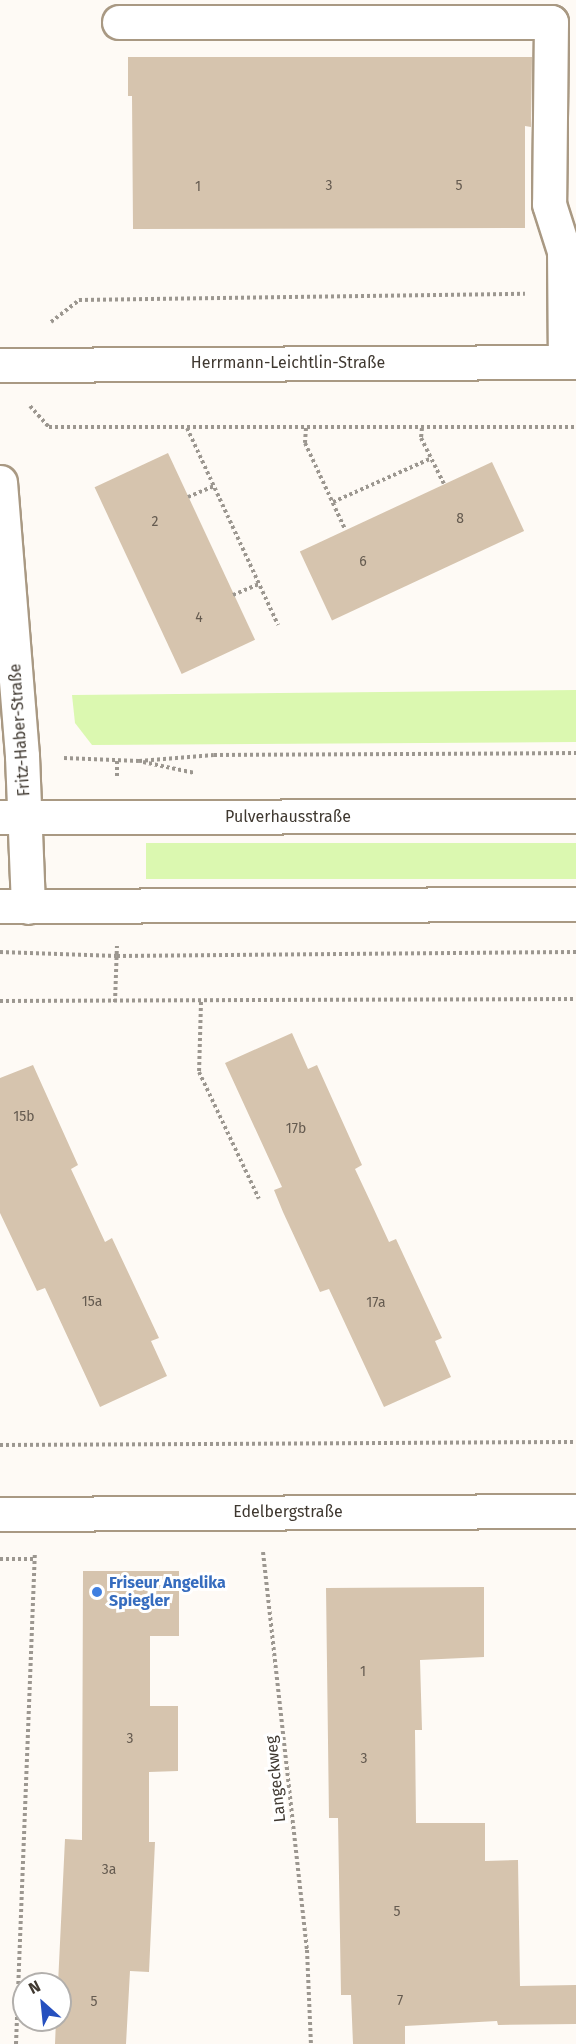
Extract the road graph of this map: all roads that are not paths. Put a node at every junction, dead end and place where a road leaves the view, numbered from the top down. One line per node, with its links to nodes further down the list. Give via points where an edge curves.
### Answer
1 (119, 22): 3 (street, via 551,22 549,204)
2 (576, 210): 3 (street)
3 (564, 251): 4 (street)
4 (570, 362): 5 (street, Herrmann-Leichtlin-Straße)
5 (0, 365)
6 (0, 482): 8 (street, Fritz-Haber-Straße, via 22,756)
7 (576, 816): 8 (street, Pulverhausstraße)
8 (13, 818): 10 (street, Fritz-Haber-Straße)
9 (576, 904): 10 (street)
10 (14, 906)
11 (576, 1511): 12 (street, Edelbergstraße)
12 (0, 1514)

